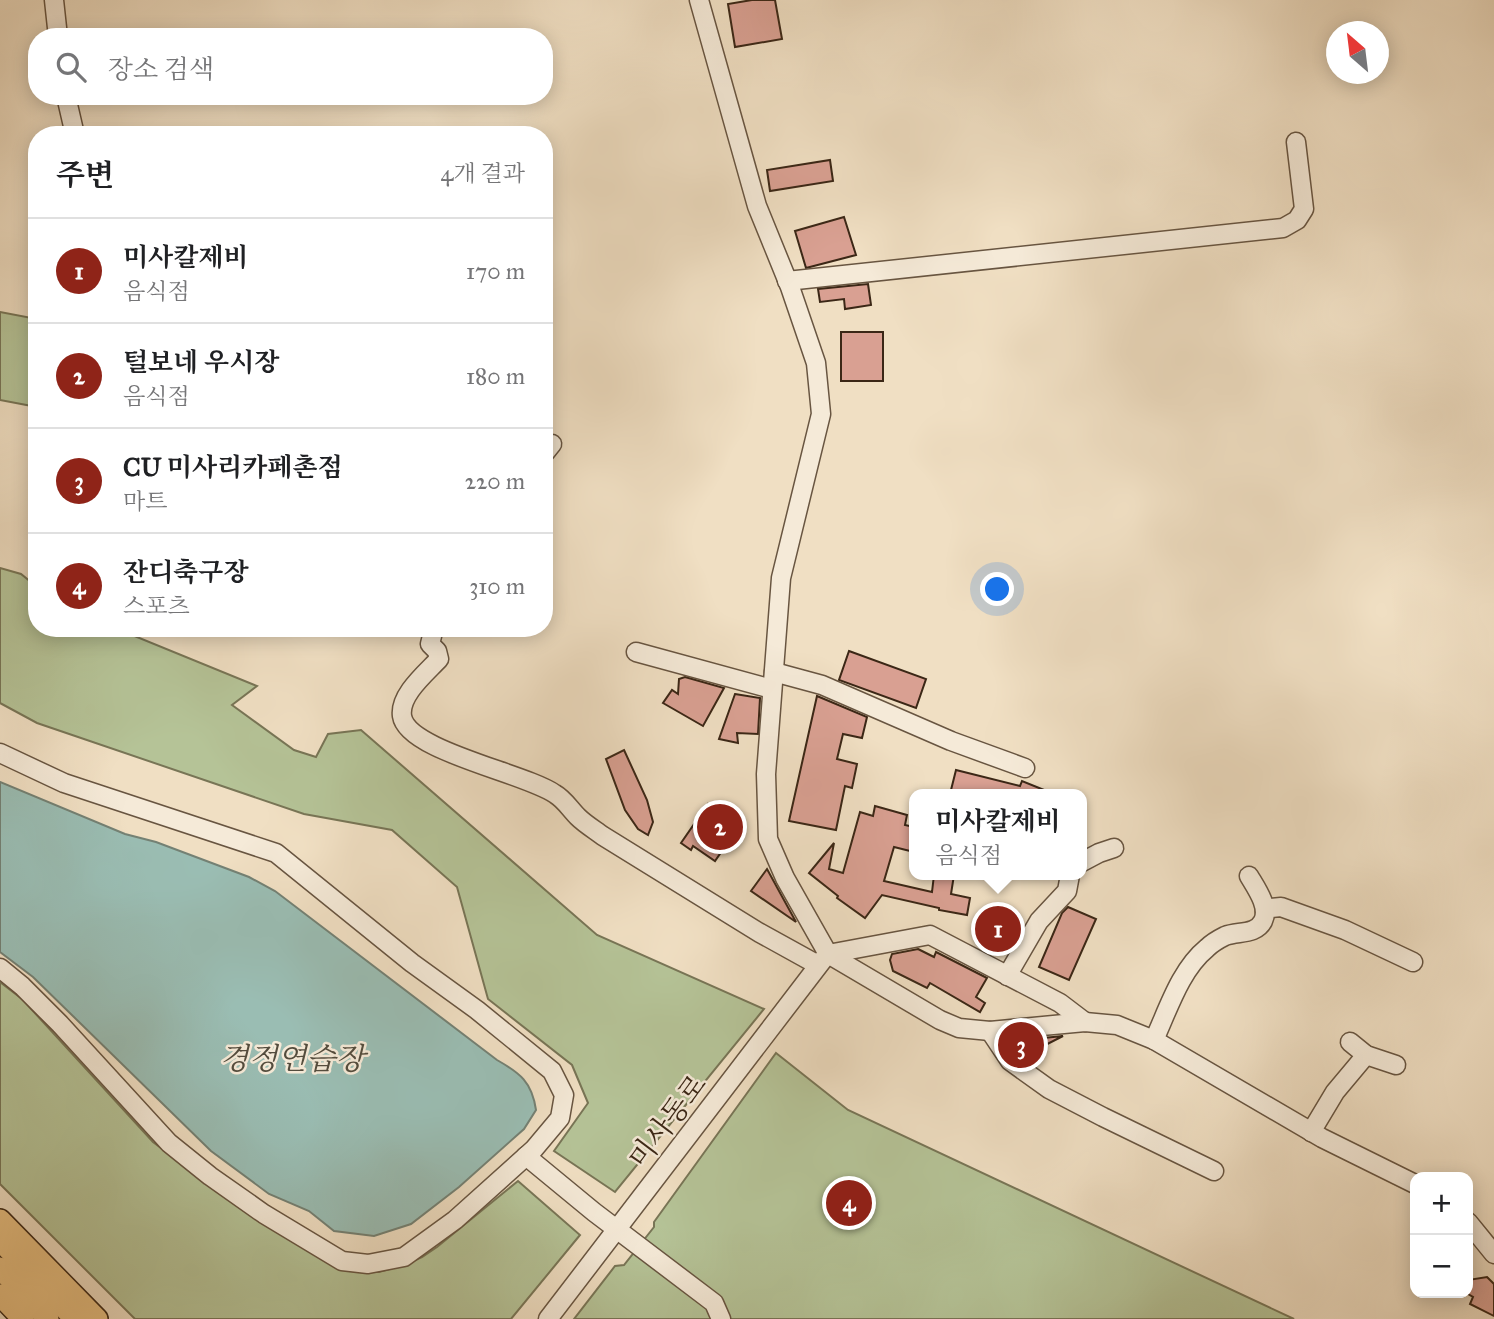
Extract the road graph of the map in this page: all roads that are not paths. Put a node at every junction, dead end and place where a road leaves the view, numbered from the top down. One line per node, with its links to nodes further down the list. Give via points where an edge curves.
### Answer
1 (54, 0): 3 (street)
2 (699, 0): 7 (street, via 757,206)
3 (57, 28)
4 (68, 105): 5 (street)
5 (73, 126)
6 (1296, 142): 7 (street, via 1304,209 1283,228)
7 (787, 281): 10 (street, via 816,363 821,414 781,578)
8 (432, 637): 18 (street, via 430,644 439,659 402,705 408,729 451,753 557,794 603,836 760,933)
9 (636, 652): 10 (street)
10 (773, 681): 12 (street, via 821,684); 18 (street, via 766,774 768,839)
11 (0, 753): 29 (street, via 64,783 276,853 552,1071 564,1095 560,1118)
12 (1026, 768)
13 (1114, 848): 14 (street)
14 (1087, 859)
15 (1249, 876): 17 (street)
16 (1069, 880): 21 (street, via 1067,891 1039,920)
17 (1265, 912): 19 (street, via 1281,907); 24 (street, via 1258,928 1222,937 1189,966)
18 (823, 960): 21 (street, via 930,935); 23 (street, via 940,1020 959,1028); 34 (street, 미사동로)
19 (1413, 962)
20 (0, 968): 29 (street, via 60,1024 169,1143 264,1214 342,1261 368,1264 404,1256 455,1220)
21 (1007, 976): 22 (street, via 1060,1003)
22 (1085, 1022): 23 (street); 24 (street, via 1117,1025)
23 (990, 1031): 30 (street, via 1010,1061 1049,1089)
24 (1154, 1040): 28 (street)
25 (1350, 1042): 26 (street)
26 (1366, 1055): 27 (street); 28 (street, via 1335,1092)
27 (1396, 1065)
28 (1311, 1132): 31 (street)
29 (526, 1156): 34 (street)
30 (1214, 1171)
31 (1410, 1182)
32 (0, 1220): 42 (main road)
33 (1473, 1228): 36 (street)
34 (618, 1230): 43 (street, 미사동로); 44 (street, via 714,1303)
35 (0, 1240): 41 (main road)
36 (1494, 1254)
37 (0, 1268): 40 (main road)
38 (0, 1295): 39 (main road)
39 (23, 1319)
40 (48, 1319)
41 (75, 1319)
42 (97, 1319)
43 (548, 1319)
44 (721, 1319)

